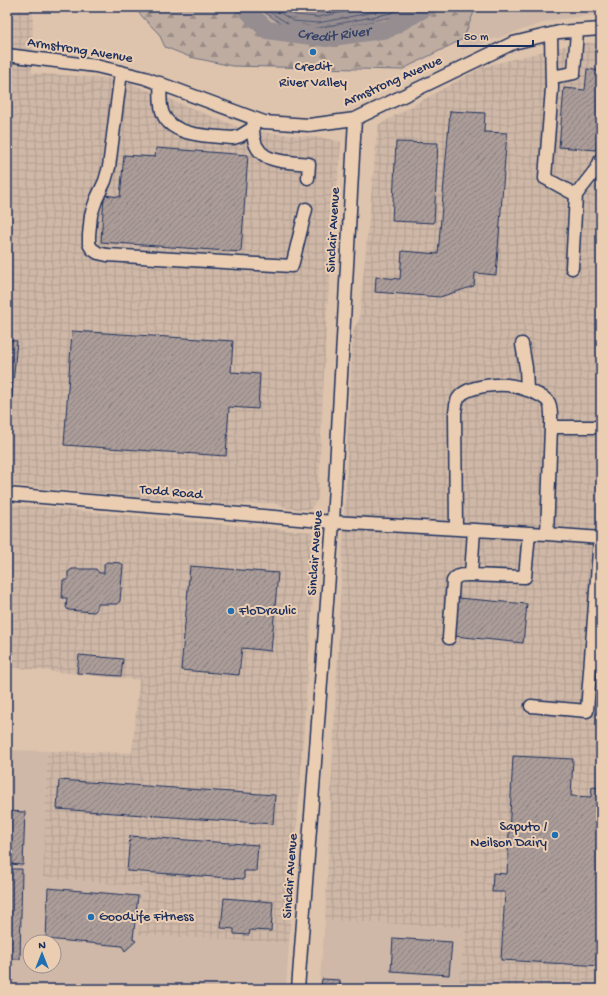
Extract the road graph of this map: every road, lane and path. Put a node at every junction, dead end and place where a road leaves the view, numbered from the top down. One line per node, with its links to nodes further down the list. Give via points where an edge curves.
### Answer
1 (601, 29): 2 (street, Armstrong Avenue)
2 (578, 31): 3 (street, Armstrong Avenue); 6 (street, via 574,73)
3 (551, 34): 6 (street); 8 (street, Armstrong Avenue, via 513,43)
4 (7, 55): 5 (street, Armstrong Avenue, via 96,66)
5 (121, 72): 7 (street, Armstrong Avenue); 13 (street, via 109,167 91,215 89,244 92,249 107,255 292,266)
6 (552, 77): 12 (street, via 545,178)
7 (160, 83): 9 (street, Armstrong Avenue); 9 (street, via 161,109 166,121 174,127 191,133 233,138 240,136)
8 (355, 119): 9 (street, Armstrong Avenue, via 309,125 264,122); 20 (street, Sinclair Avenue)
9 (253, 124): 11 (street, via 253,142 261,154 272,160 309,164)
10 (601, 159): 12 (street)
11 (308, 178)
12 (576, 195): 14 (street)
13 (306, 209)
14 (572, 268)
15 (522, 344): 16 (street)
16 (527, 390): 17 (street, via 541,395 549,402); 21 (street, via 508,385 484,386 461,394 457,400)
17 (551, 427): 18 (street); 24 (street)
18 (601, 427)
19 (7, 494): 20 (street, Todd Road)
20 (333, 522): 21 (street, Todd Road); 30 (street, Sinclair Avenue)
21 (456, 529): 22 (street, Todd Road)
22 (474, 530): 23 (street, Todd Road); 26 (street)
23 (529, 533): 24 (street, Todd Road); 26 (street, via 525,577)
24 (547, 534): 25 (street, Todd Road)
25 (600, 538): 28 (street)
26 (471, 575): 27 (street, via 459,575 453,581)
27 (449, 638)
28 (596, 650): 29 (street, via 587,711)
29 (531, 706)
30 (298, 989)

